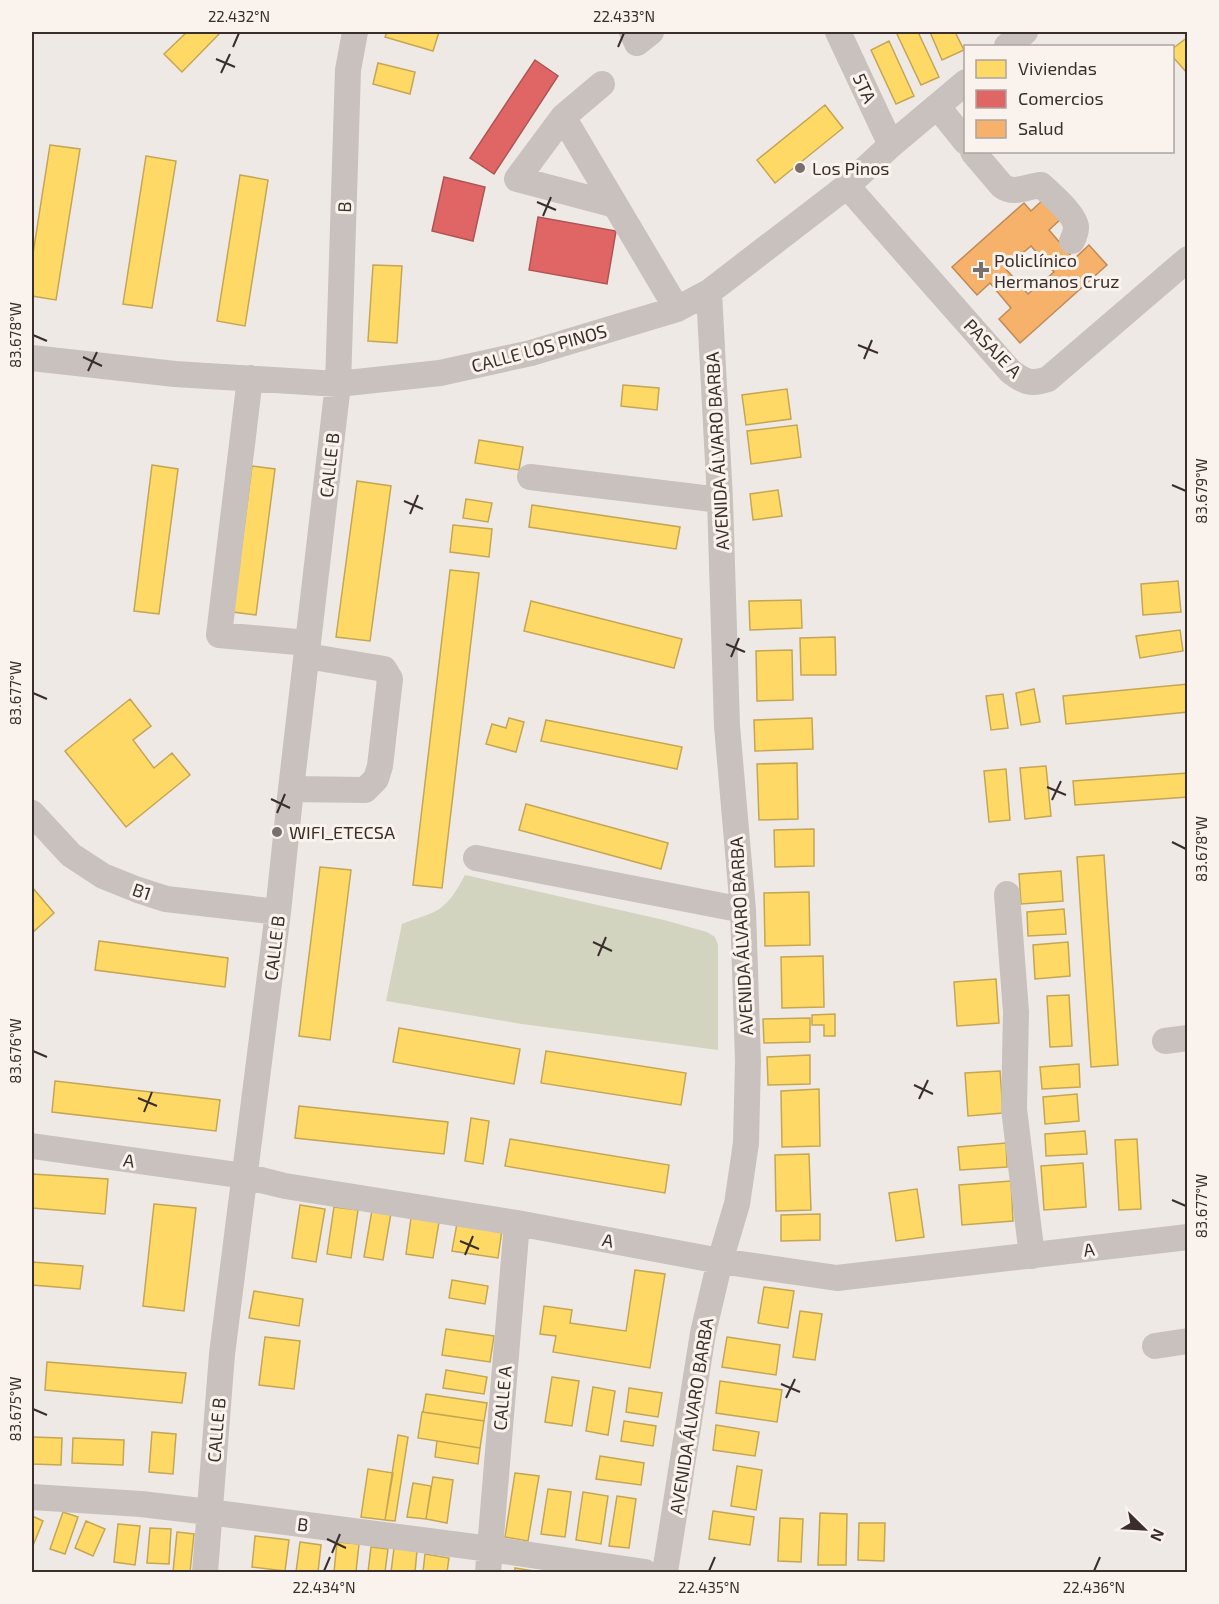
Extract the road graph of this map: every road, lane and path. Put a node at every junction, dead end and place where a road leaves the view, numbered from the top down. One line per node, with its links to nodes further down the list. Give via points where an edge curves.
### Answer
1 (355, 32): 20 (street, B, via 348,70)
2 (838, 32): 10 (street, 5TA)
3 (1025, 32): 4 (street)
4 (1008, 45)
5 (602, 84): 8 (street)
6 (964, 84): 7 (street, CALLE LOS PINOS)
7 (937, 105): 9 (street); 10 (street, CALLE LOS PINOS)
8 (563, 117): 13 (street); 13 (street, via 517,179)
9 (964, 139)
10 (891, 145): 12 (street, CALLE LOS PINOS)
11 (974, 153): 14 (street, via 1008,190 1041,185 1049,192 1076,223)
12 (848, 186): 15 (street, PASAJE A, via 1010,371 1028,382 1048,379); 16 (street, CALLE LOS PINOS)
13 (615, 205): 17 (street)
14 (1072, 241)
15 (1188, 259)
16 (709, 292): 17 (street, CALLE LOS PINOS); 22 (street, AVENIDA ÁLVARO BARBA)
17 (677, 309): 20 (street, CALLE LOS PINOS, via 520,356 440,373)
18 (32, 358): 19 (street, CALLE LOS PINOS)
19 (250, 378): 20 (street, CALLE LOS PINOS); 23 (street, via 219,634)
20 (338, 384): 23 (street, CALLE B)
21 (530, 477): 22 (street)
22 (720, 500): 28 (street, AVENIDA ÁLVARO BARBA, via 727,726)
23 (308, 650): 24 (street, CALLE B); 24 (street, via 384,669 390,679 380,766 376,779 365,790)
24 (291, 789): 29 (street, CALLE B)
25 (32, 813): 29 (street, B1, via 71,855 103,876 166,899)
26 (476, 858): 28 (street)
27 (1007, 894): 34 (street, via 1016,1012 1014,1109)
28 (743, 910): 35 (street, AVENIDA ÁLVARO BARBA, via 748,1061 746,1143 738,1204)
29 (278, 912): 31 (street, CALLE B)
30 (32, 1146): 31 (street, A)
31 (245, 1176): 32 (street, A, via 285,1186); 39 (street, CALLE B, via 222,1354)
32 (517, 1222): 35 (street, A); 40 (street, CALLE A)
33 (1188, 1238): 34 (street, A)
34 (1032, 1256): 35 (street, A, via 837,1278)
35 (720, 1261): 43 (street, AVENIDA ÁLVARO BARBA, via 703,1333)
36 (1188, 1341): 37 (street)
37 (1155, 1346)
38 (32, 1497): 39 (street, B)
39 (209, 1512): 40 (street, B); 41 (street, CALLE B)
40 (489, 1561): 42 (street, B)
41 (205, 1572)
42 (645, 1572)
43 (665, 1572)

